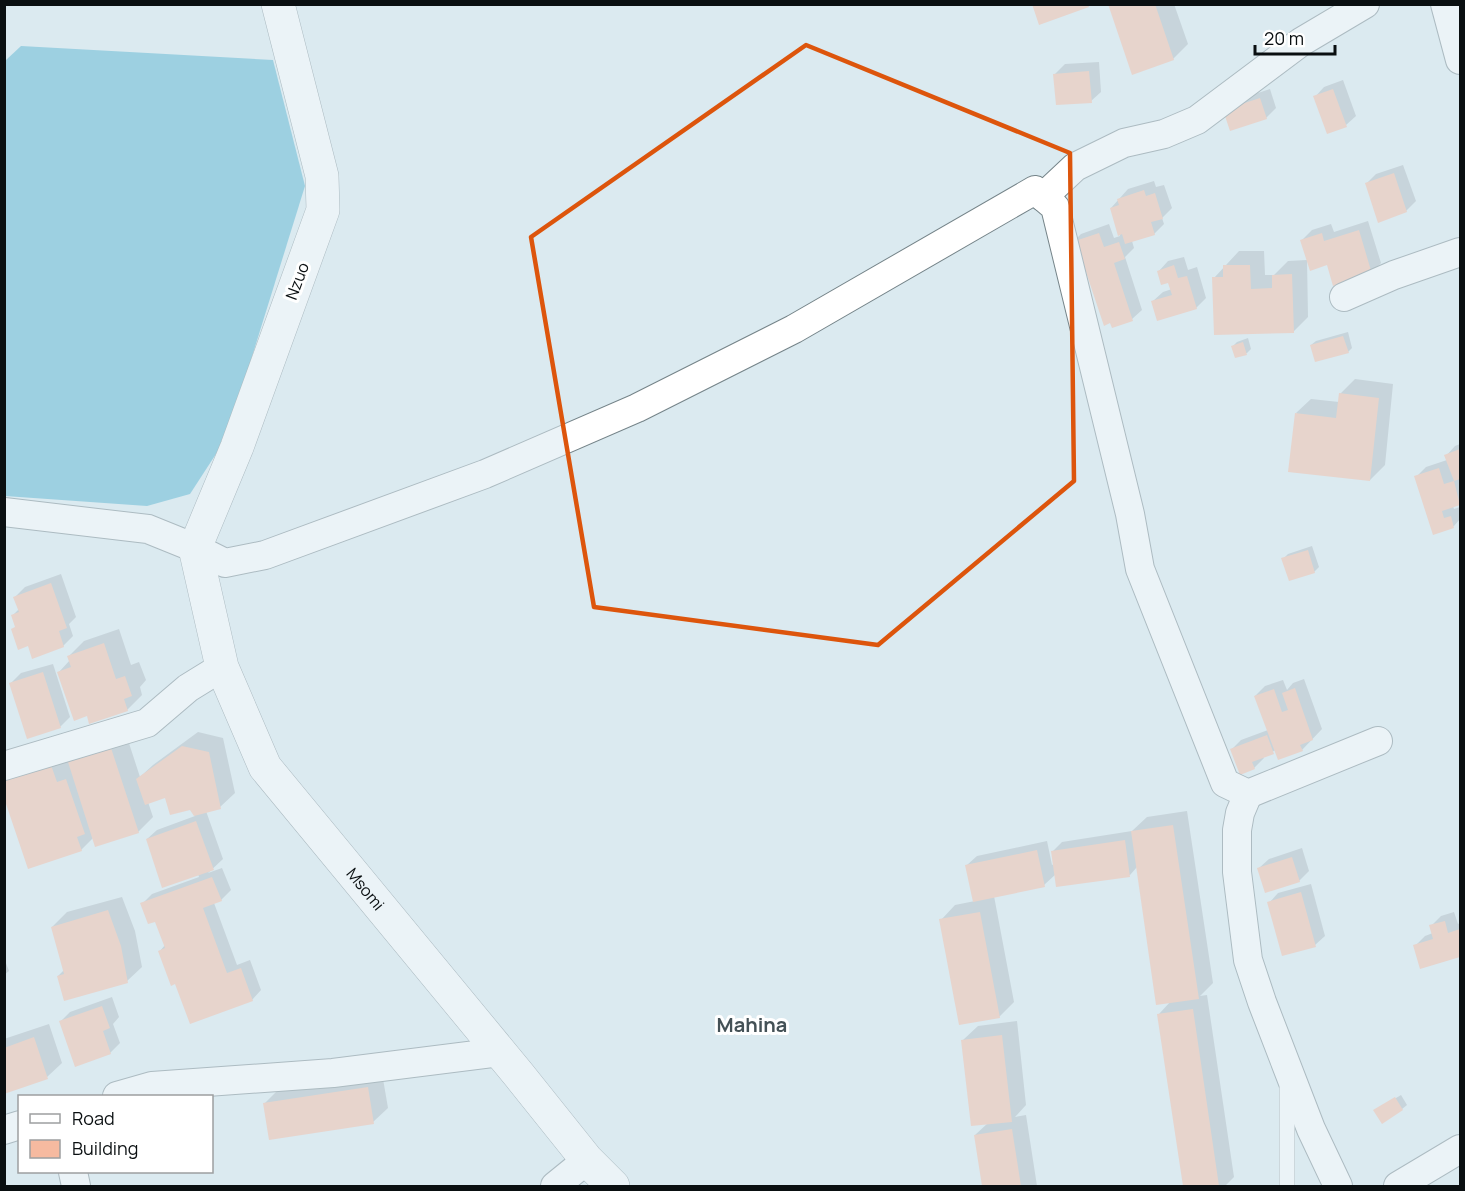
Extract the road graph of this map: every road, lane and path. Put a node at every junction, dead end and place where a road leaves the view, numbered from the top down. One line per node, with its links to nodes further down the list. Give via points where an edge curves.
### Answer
1 (278, 4): 9 (street, Nzuo, via 322,176 323,210 237,447)
2 (1365, 4): 5 (street, via 1301,42 1197,120 1104,152 1075,167)
3 (1445, 4): 4 (street)
4 (1461, 60)
5 (1043, 197): 9 (street, via 1035,190 794,329 637,408 485,474 265,555 225,563); 13 (street, via 1055,207 1140,569 1225,783)
6 (1461, 252): 7 (street)
7 (1344, 297)
8 (4, 512): 9 (street, via 148,529)
9 (195, 548): 10 (street, Msomi)
10 (222, 668): 12 (street, via 188,688 147,723); 14 (street, Msomi, via 265,767)
11 (1378, 741): 13 (street)
12 (4, 766)
13 (1248, 794): 15 (street, via 1237,830 1237,872 1248,960)
14 (500, 1052): 16 (street, via 333,1073 152,1086); 18 (street, Msomi)
15 (1287, 1068): 21 (lane); 22 (street)
16 (120, 1095)
17 (1461, 1149): 23 (street)
18 (587, 1160): 19 (street); 20 (street, Msomi)
19 (555, 1186)
20 (612, 1186)
21 (1287, 1186)
22 (1338, 1186)
23 (1398, 1186)

